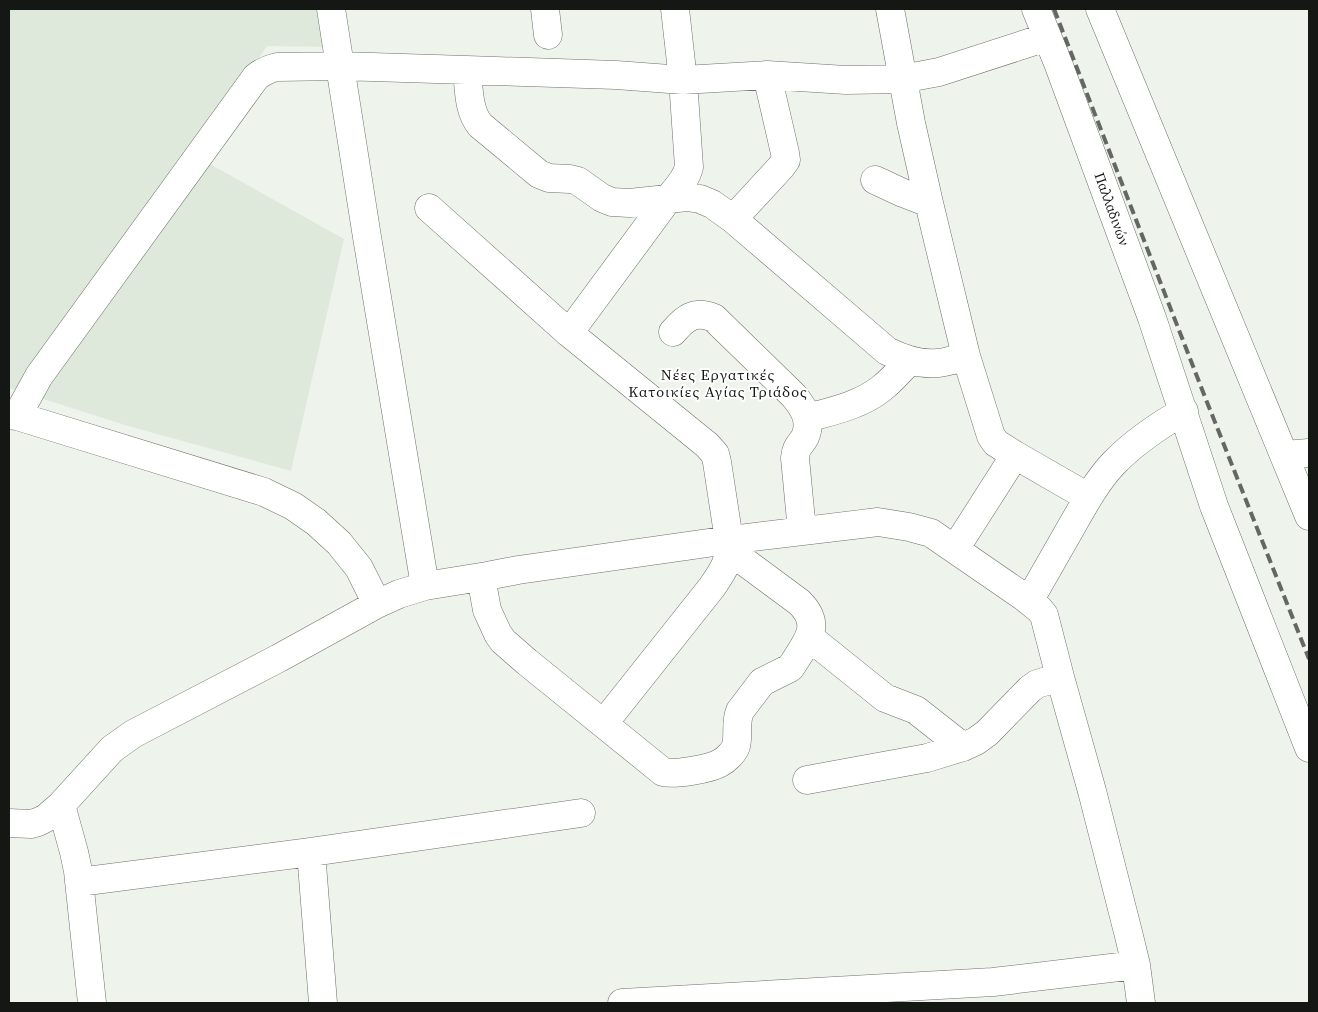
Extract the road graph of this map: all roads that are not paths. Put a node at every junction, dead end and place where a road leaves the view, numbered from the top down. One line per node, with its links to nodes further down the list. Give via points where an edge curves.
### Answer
1 (331, 9): 7 (street)
2 (675, 9): 11 (street)
3 (890, 9): 10 (street)
4 (1036, 9): 6 (street, Παλλαδινών)
5 (1100, 9): 25 (street)
6 (1047, 37): 10 (street, via 939,72); 21 (street, Παλλαδινών)
7 (340, 66): 8 (street); 22 (street, via 277,66 256,77); 32 (street)
8 (466, 70): 11 (street); 13 (street, via 475,119 539,174 578,181 612,202)
9 (767, 75): 10 (street, via 846,80); 11 (street); 16 (street, via 786,160)
10 (902, 79): 14 (street)
11 (683, 80): 13 (street, via 689,167 685,178)
12 (875, 180): 14 (street)
13 (668, 199): 16 (street, via 700,199); 17 (street)
14 (929, 203): 19 (street)
15 (429, 208): 17 (street)
16 (734, 219): 20 (street, via 887,351)
17 (569, 332): 29 (street, via 712,450 717,462)
18 (673, 332): 23 (street, via 694,315 714,318 794,396)
19 (966, 356): 20 (street, via 939,363); 24 (street, via 991,436 996,443)
20 (909, 361): 23 (street, via 867,398 851,406)
21 (1184, 411): 26 (street, via 1154,428 1128,449); 39 (street, Παλλαδινών, via 1214,506)
22 (13, 416): 34 (street, via 264,492 293,506 340,543 359,568)
23 (807, 418): 28 (street, via 808,428 796,449 795,458)
24 (1015, 454): 26 (street); 30 (street)
25 (1297, 454): 27 (street)
26 (1088, 497): 33 (street)
27 (1309, 516)
28 (802, 531): 29 (street); 30 (street, via 878,522 931,533)
29 (730, 545): 31 (street); 35 (street, via 807,610 812,627); 37 (street, via 727,563 712,587)
30 (955, 549): 33 (street)
31 (481, 577): 32 (street); 37 (street, via 487,610 503,641)
32 (425, 586): 34 (street)
33 (1029, 600): 36 (street, via 1045,618)
34 (377, 604): 41 (street, via 133,734 112,749)
35 (810, 637): 37 (street, via 790,668 760,684 739,714 735,748 715,765 663,772); 38 (street, via 885,698 916,710)
36 (1060, 677): 38 (street, via 1030,689 988,733); 46 (street)
37 (604, 723)
38 (963, 747): 40 (street, via 927,758)
39 (1309, 748)
40 (807, 780)
41 (61, 805): 43 (street, via 38,822); 45 (street)
42 (581, 813): 44 (street)
43 (9, 823)
44 (312, 852): 45 (street); 50 (street)
45 (79, 882): 49 (street)
46 (1136, 965): 47 (street); 52 (street)
47 (992, 992): 48 (street)
48 (793, 998): 51 (street)
49 (92, 1003)
50 (323, 1003)
51 (622, 1003)
52 (1141, 1003)

